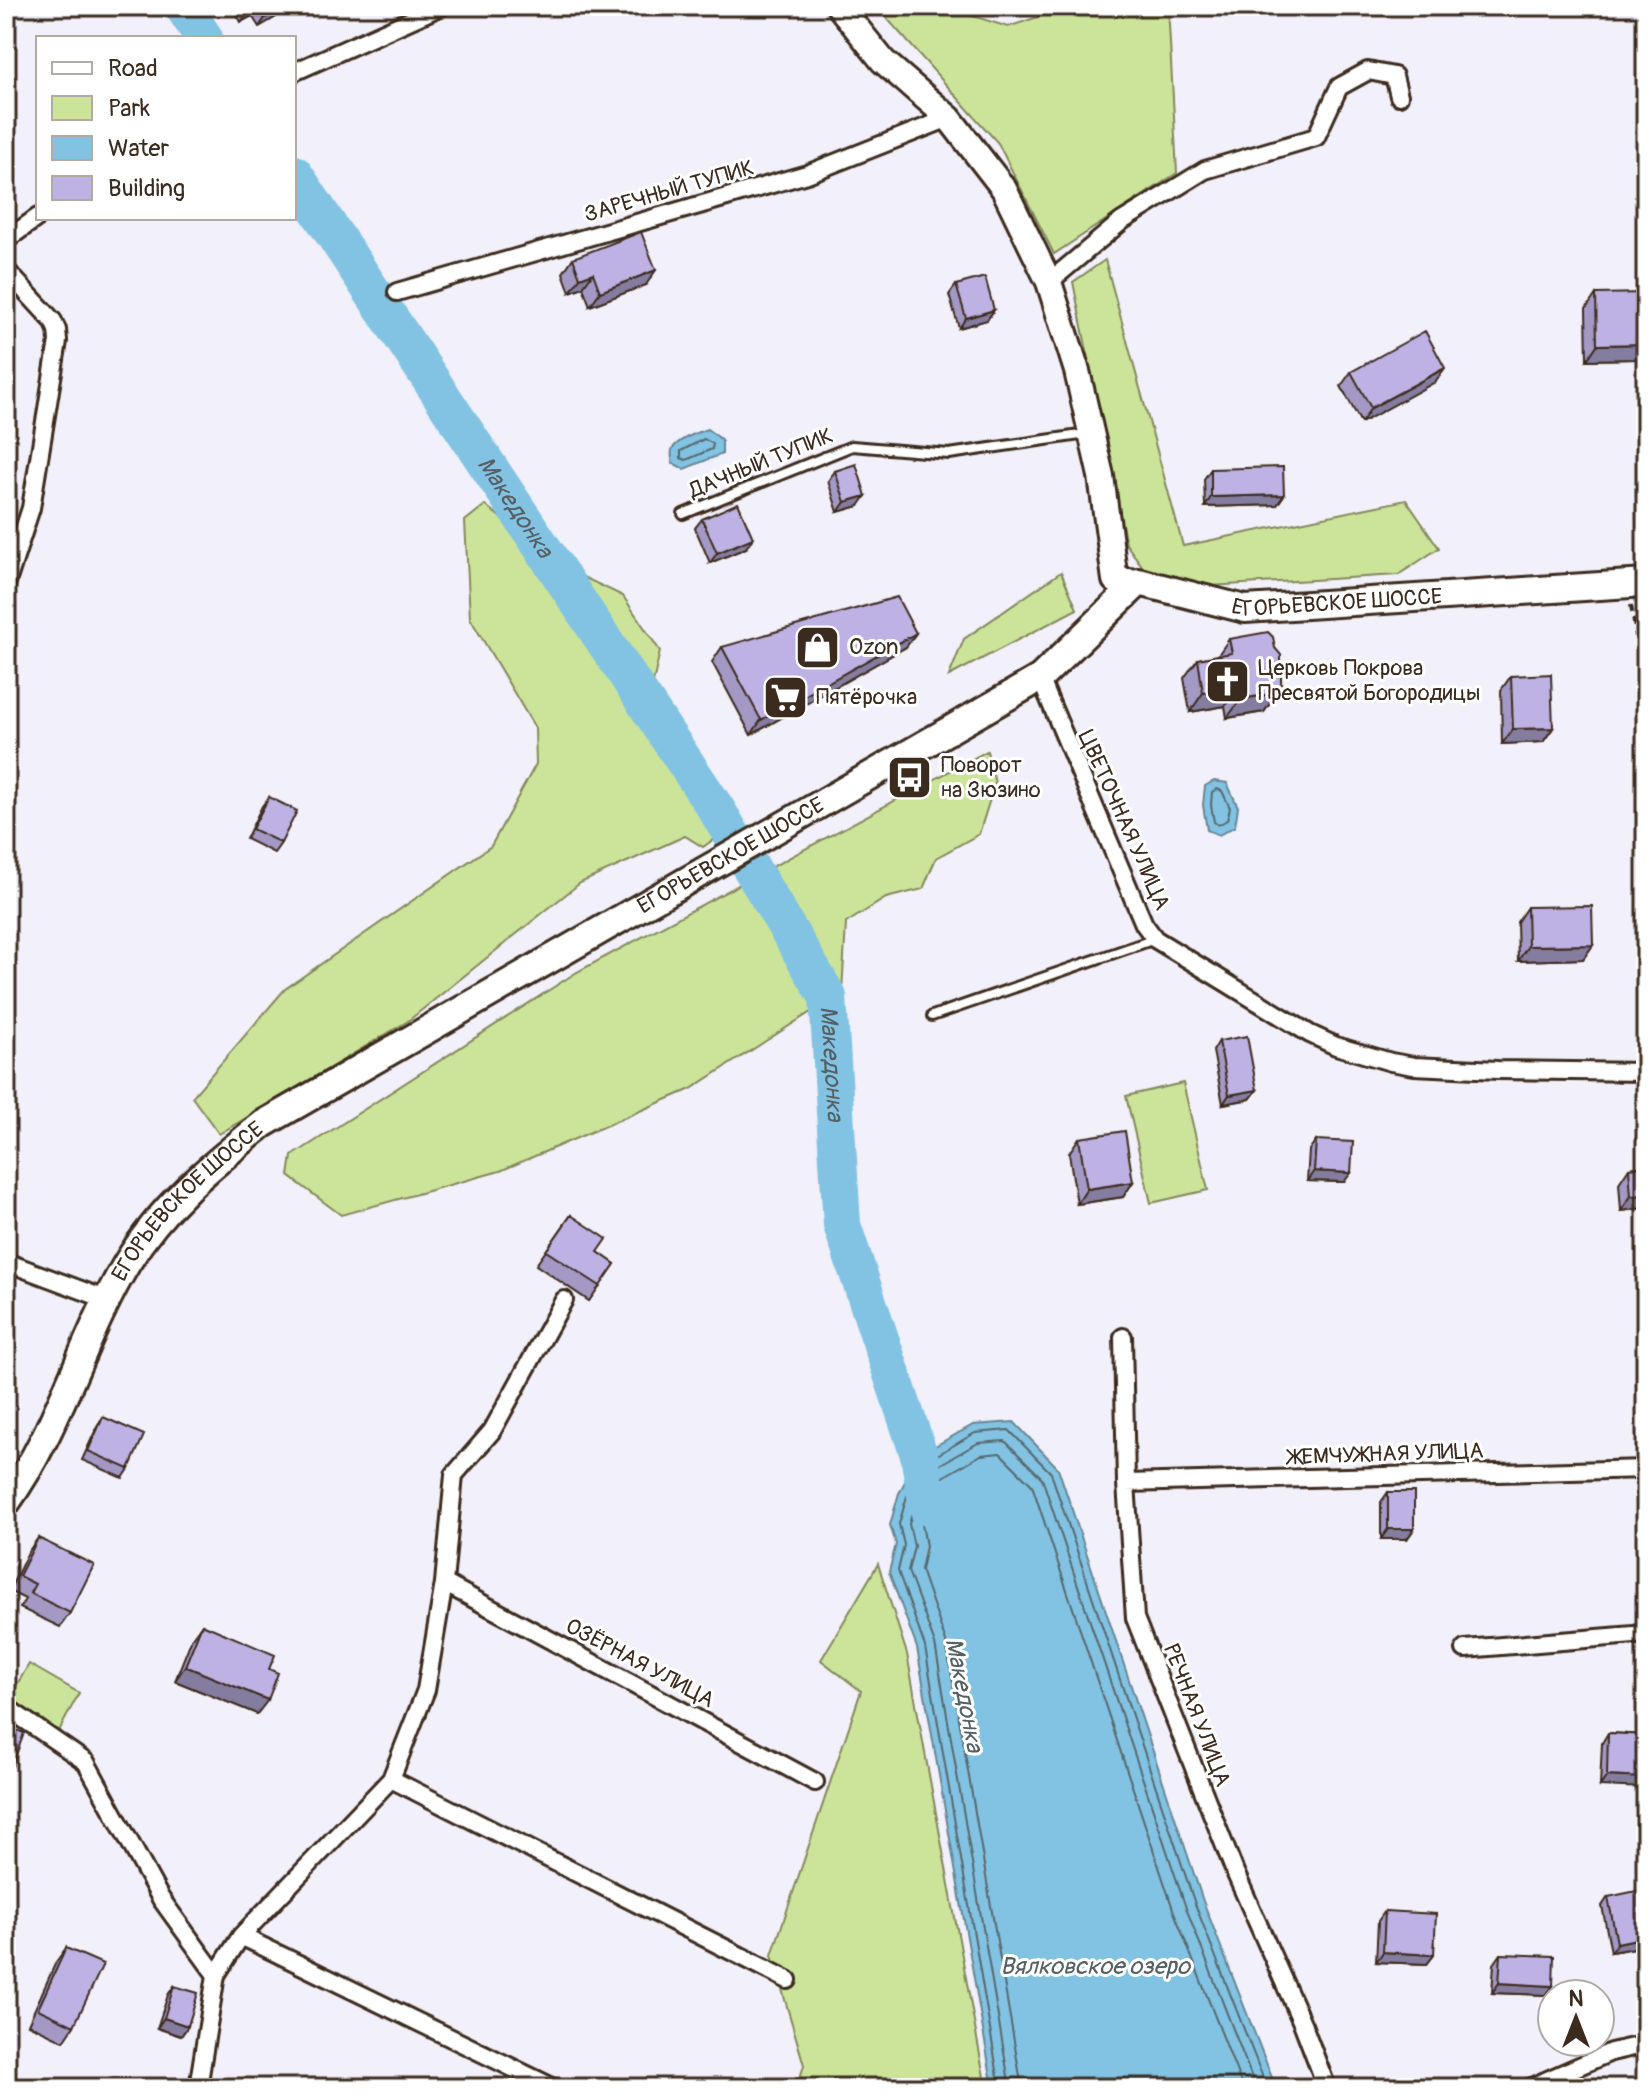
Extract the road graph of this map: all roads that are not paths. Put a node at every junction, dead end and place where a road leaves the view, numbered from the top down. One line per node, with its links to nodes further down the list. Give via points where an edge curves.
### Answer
1 (442, 6): 3 (street)
2 (839, 6): 5 (main road, via 883,61)
3 (296, 71)
4 (1399, 96): 9 (street, via 1394,76 1368,71 1339,87 1316,137 1205,170 1122,221)
5 (949, 118): 9 (main road, via 1004,189); 10 (street, ЗАРЕЧНЫЙ ТУПИК, via 807,174)
6 (36, 218): 7 (street)
7 (6, 240)
8 (6, 270): 15 (street, via 53,321 58,341 31,508)
9 (1049, 282): 11 (main road)
10 (397, 292)
11 (1091, 434): 12 (lane, ДАЧНЫЙ ТУПИК, via 949,454 852,446); 13 (main road, via 1115,580)
12 (683, 514)
13 (1139, 582): 14 (main road, ЕГОРЬЕВСКОЕ ШОССЕ, via 1245,609); 16 (main road, ЕГОРЬЕВСКОЕ ШОССЕ)
14 (1637, 584)
15 (6, 585)
16 (1040, 678): 17 (street, ЦВЕТОЧНАЯ УЛИЦА, via 1144,924); 21 (main road, ЕГОРЬЕВСКОЕ ШОССЕ, via 263,1124 174,1199 138,1246)
17 (1155, 939): 18 (lane); 19 (street, ЦВЕТОЧНАЯ УЛИЦА, via 1310,1034 1391,1062)
18 (932, 1016)
19 (1646, 1072)
20 (6, 1262): 21 (street)
21 (108, 1300): 26 (main road, ЕГОРЬЕВСКОЕ ШОССЕ, via 47,1434)
22 (564, 1300): 27 (street, via 492,1431 454,1475)
23 (1123, 1337): 25 (street, РЕЧНАЯ УЛИЦА)
24 (1646, 1469): 25 (street, ЖЕМЧУЖНАЯ УЛИЦА)
25 (1126, 1483): 39 (street, РЕЧНАЯ УЛИЦА, via 1135,1618)
26 (6, 1503)
27 (444, 1583): 31 (street, via 426,1690); 32 (street, ОЗЁРНАЯ УЛИЦА)
28 (1646, 1634): 29 (street)
29 (1465, 1649)
30 (6, 1707): 34 (street, via 86,1762 161,1899)
31 (391, 1779): 33 (street); 35 (street)
32 (815, 1782)
33 (241, 1936): 34 (street); 38 (street)
34 (216, 1975): 37 (street)
35 (788, 1980)
36 (1646, 2044): 40 (street, via 1611,2052)
37 (198, 2088)
38 (554, 2088)
39 (1327, 2088)
40 (1529, 2088)

